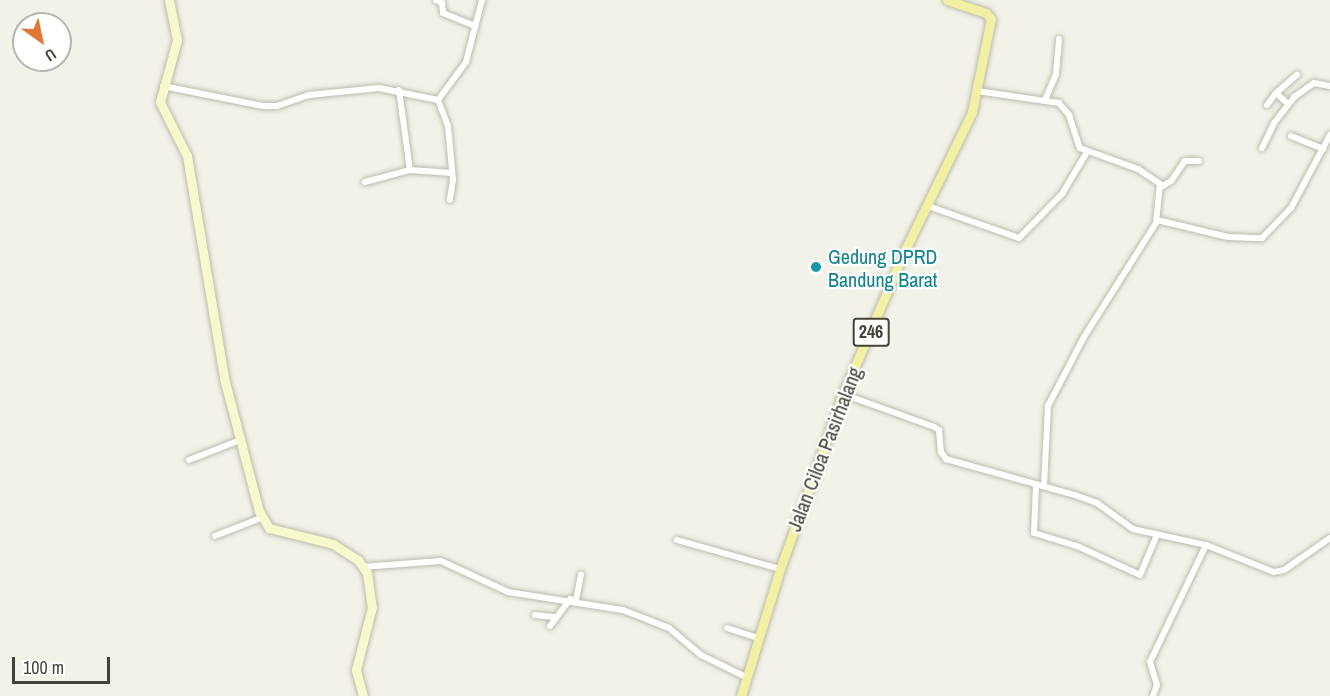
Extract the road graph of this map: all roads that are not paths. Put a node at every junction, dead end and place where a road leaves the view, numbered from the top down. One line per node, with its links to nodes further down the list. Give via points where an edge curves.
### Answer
1 (169, 0): 8 (street, via 177,40)
2 (436, 0): 5 (street, via 442,3 443,13)
3 (482, 0): 5 (street)
4 (947, 0): 11 (main road, Jalan Ciloa Pasirhalang / 246, via 986,13 991,19)
5 (476, 26): 13 (street, via 463,70)
6 (1059, 39): 14 (street, via 1056,74)
7 (1297, 75): 12 (street)
8 (163, 86): 10 (street, via 263,106 277,106 314,94); 31 (street, via 162,108 190,168 214,325)
9 (1330, 86): 15 (street, via 1310,84)
10 (399, 90): 13 (street); 23 (street)
11 (977, 91): 14 (street); 28 (main road, Jalan Ciloa Pasirhalang / 246, via 972,112)
12 (1276, 93): 15 (street); 16 (street)
13 (438, 99): 24 (street, via 448,126)
14 (1045, 100): 21 (street, via 1064,107 1078,147)
15 (1288, 104): 19 (street)
16 (1267, 105)
17 (1291, 136): 20 (street)
18 (1329, 139): 20 (street)
19 (1262, 148)
20 (1323, 149): 29 (street, via 1287,213 1262,237 1228,237)
21 (1087, 152): 26 (street, via 1099,153 1157,178); 28 (street, via 1062,194 1019,238)
22 (1199, 161): 26 (street, via 1185,161 1171,181)
23 (410, 170): 24 (street); 25 (street)
24 (452, 173): 27 (street)
25 (365, 182)
26 (1161, 187): 29 (street)
27 (450, 200)
28 (928, 206): 30 (main road, Jalan Ciloa Pasirhalang / 246)
29 (1157, 220): 34 (street, via 1084,337 1048,406)
30 (843, 394): 33 (street, via 939,430 941,452 946,459); 42 (main road, Jalan Ciloa Pasirhalang / 246)
31 (240, 440): 32 (street); 35 (street)
32 (189, 460)
33 (1036, 484): 34 (street); 36 (street, via 1035,533 1077,546 1140,575)
34 (1044, 486): 36 (street, via 1097,503 1125,525)
35 (261, 518): 37 (street); 41 (street, via 273,529 333,544)
36 (1158, 535): 40 (street)
37 (216, 536)
38 (1330, 538): 40 (street, via 1279,572)
39 (677, 540): 42 (street)
40 (1206, 545): 53 (street, via 1150,662 1157,685)
41 (362, 567): 44 (street, via 441,561 508,592); 51 (street, via 373,594 356,670)
42 (780, 569): 49 (main road, Jalan Ciloa Pasirhalang / 246)
43 (581, 574): 44 (street)
44 (573, 600): 46 (street); 50 (street, via 623,610 669,628 701,655)
45 (535, 615): 46 (street)
46 (554, 617): 47 (street)
47 (550, 626)
48 (727, 628): 49 (street)
49 (758, 638): 50 (main road, Jalan Ciloa Pasirhalang / 246)
50 (746, 677): 52 (main road, Jalan Ciloa Pasirhalang / 246)
51 (363, 696)
52 (741, 696)
53 (1153, 696)

